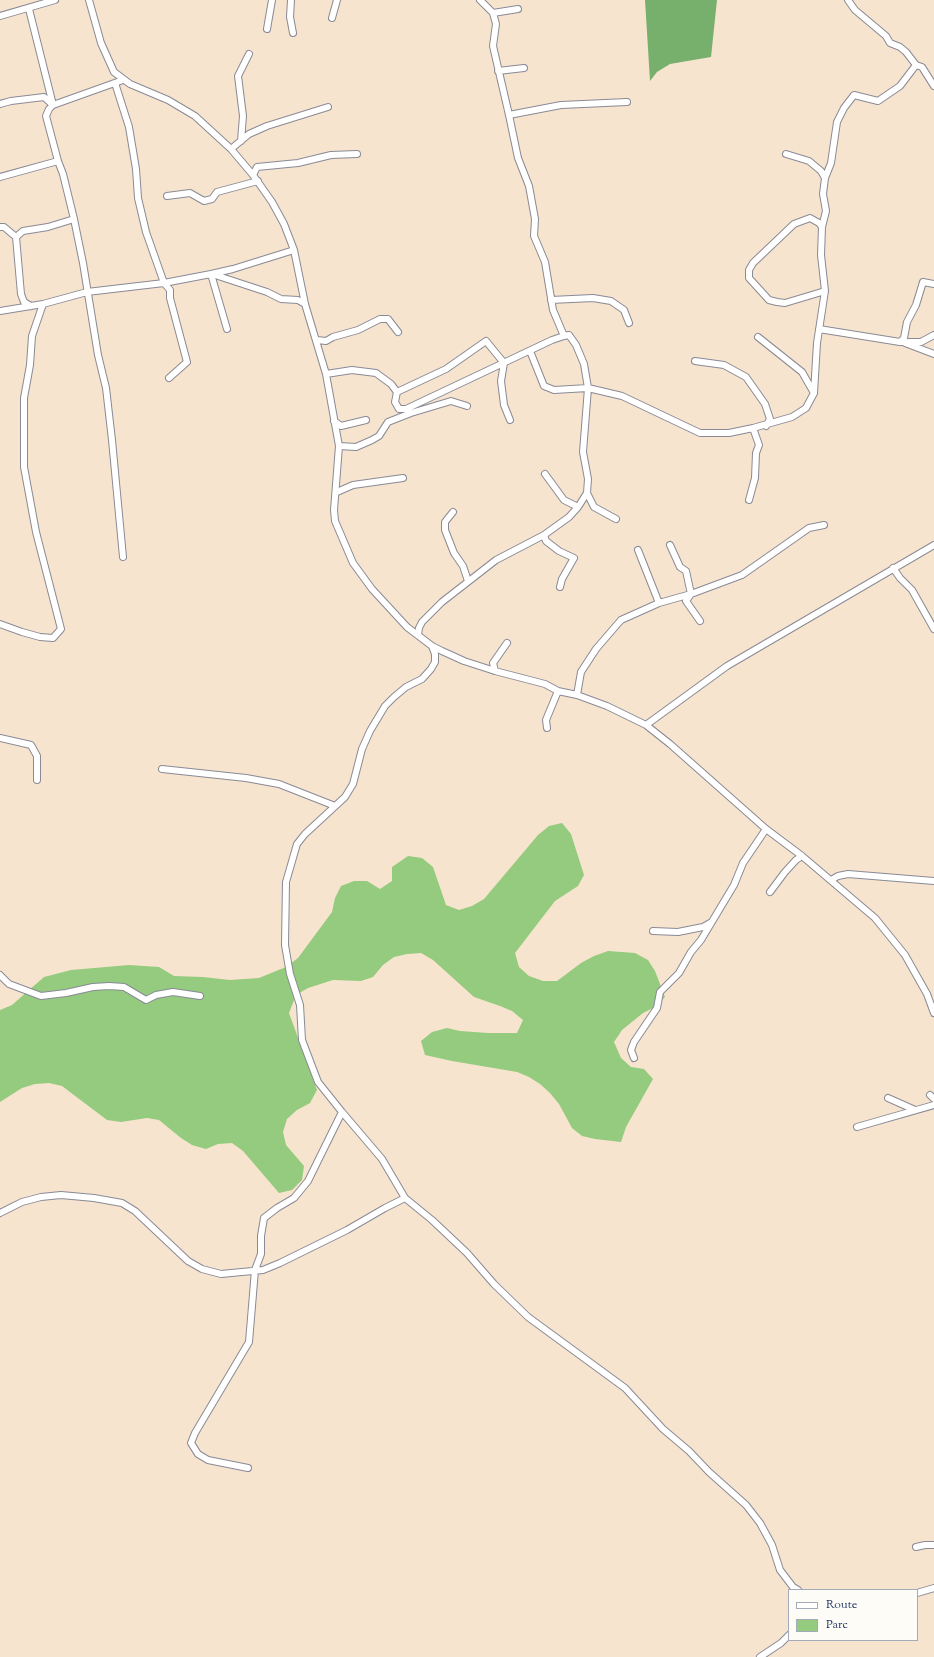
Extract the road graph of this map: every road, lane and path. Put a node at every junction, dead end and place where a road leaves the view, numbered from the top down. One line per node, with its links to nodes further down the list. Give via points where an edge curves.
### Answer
1 (55, 0): 8 (street)
2 (89, 0): 19 (street, via 101,43 114,72)
3 (272, 0): 13 (street)
4 (291, 0): 14 (street, via 290,17)
5 (337, 0): 12 (street)
6 (480, 0): 10 (street)
7 (848, 0): 16 (street, via 854,10 886,36 890,43 900,46)
8 (29, 8): 11 (street); 24 (street)
9 (518, 9): 10 (street)
10 (493, 14): 18 (street, via 496,24 492,46)
11 (0, 16)
12 (332, 18)
13 (267, 30)
14 (293, 33)
15 (249, 54): 27 (street, via 238,76 243,116)
16 (916, 66): 21 (street, via 922,67); 34 (street, via 900,86 878,101 854,95 837,122 831,163)
17 (524, 68): 18 (street)
18 (498, 71): 26 (street)
19 (123, 80): 20 (street); 28 (street, via 168,100 195,116)
20 (115, 83): 24 (street); 43 (street, via 129,127 138,198 146,232)
21 (934, 86)
22 (627, 102): 26 (street, via 561,105)
23 (0, 104): 24 (street, via 44,97)
24 (53, 105): 31 (street, via 48,109 46,116)
25 (328, 107): 27 (street, via 267,126 249,134)
26 (509, 115): 47 (street, via 518,158 529,186 535,219 534,236 545,262)
27 (241, 141): 28 (street)
28 (231, 149): 32 (street)
29 (357, 154): 32 (street, via 331,155 298,163 257,168)
30 (786, 154): 34 (street, via 809,161)
31 (58, 161): 33 (street); 37 (street)
32 (253, 175): 35 (street)
33 (0, 177)
34 (825, 178): 39 (street, via 823,194 826,210)
35 (258, 181): 36 (street, via 218,192 212,199 204,201 190,193); 41 (street, via 281,218)
36 (167, 196)
37 (74, 219): 40 (street, via 48,228 23,232); 46 (street)
38 (1, 226): 40 (street)
39 (822, 226): 45 (street, via 821,255); 45 (street, via 810,218 794,224 753,263 749,270 749,278 769,300 777,302 785,303)
40 (16, 237): 50 (street, via 21,294 24,302)
41 (294, 250): 42 (street); 49 (street)
42 (210, 274): 43 (street); 49 (street, via 281,299 298,300); 53 (street)
43 (164, 283): 46 (street); 66 (street, via 170,290 187,362)
44 (934, 284): 60 (street, via 923,282 916,305 907,322 904,338)
45 (825, 291): 54 (street)
46 (87, 292): 48 (street); 90 (street, via 106,388)
47 (551, 300): 52 (street, via 593,298 611,301 624,310); 57 (street)
48 (43, 304): 50 (street); 97 (street, via 32,336 24,398 24,467 36,532 61,629 53,638 40,637)
49 (305, 304): 59 (street)
50 (31, 306): 51 (street)
51 (0, 311)
52 (629, 323)
53 (227, 329)
54 (819, 329): 60 (street); 69 (street)
55 (398, 332): 59 (street, via 388,319 380,318 358,330 326,341)
56 (934, 335): 60 (street, via 921,342)
57 (564, 336): 61 (street); 67 (street, via 569,335 576,345 584,364)
58 (758, 337): 69 (street, via 802,372)
59 (317, 340): 65 (street)
60 (900, 342): 62 (street)
61 (530, 351): 64 (street); 67 (street, via 544,386 554,390)
62 (934, 354)
63 (695, 361): 74 (street, via 724,365 746,377 765,404 770,419)
64 (504, 363): 68 (street, via 486,342 446,369); 68 (street, via 406,409 399,409 395,402); 72 (street, via 501,381 504,405)
65 (326, 374): 68 (street, via 352,370 367,371 391,384); 73 (street)
66 (169, 378)
67 (588, 388): 75 (street, via 622,396 700,433 728,433); 80 (street, via 583,452 588,479)
68 (397, 392)
69 (814, 393): 74 (street, via 806,408 792,417)
70 (467, 406): 76 (street, via 451,401 411,413 388,422 379,436 372,440 356,447)
71 (366, 420): 73 (street, via 341,426)
72 (510, 420)
73 (334, 421): 76 (street)
74 (766, 426): 75 (street)
75 (753, 428): 81 (street, via 759,445)
76 (339, 446): 79 (street)
77 (544, 474): 82 (street, via 564,500)
78 (403, 478): 79 (street, via 353,485)
79 (337, 492): 99 (street, via 335,521 353,563 377,595)
80 (587, 493): 82 (street); 84 (street, via 594,507)
81 (749, 500)
82 (578, 506): 86 (street, via 572,514)
83 (453, 512): 92 (street, via 445,522 445,530)
84 (616, 519)
85 (824, 524): 94 (street, via 809,528 742,575)
86 (544, 535): 92 (street, via 496,560); 93 (street, via 559,551 574,558)
87 (670, 545): 94 (street, via 680,567 686,571)
88 (934, 545): 91 (street)
89 (638, 550): 95 (street)
90 (123, 557)
91 (893, 568): 98 (street, via 912,590); 105 (street, via 728,666)
92 (468, 580): 99 (street, via 429,614 418,628)
93 (560, 586)
94 (691, 594): 95 (street); 96 (street, via 686,601)
95 (659, 603): 104 (street, via 621,620 596,649 581,672)
96 (700, 621)
97 (0, 624)
98 (934, 629)
99 (418, 635): 101 (street)
100 (507, 643): 102 (street, via 493,664)
101 (432, 646): 102 (street, via 464,661); 110 (street, via 435,658 431,669 422,679 406,687 385,706 362,748 353,784 345,797)
102 (495, 671): 103 (street, via 545,684)
103 (558, 691): 104 (street); 106 (street, via 546,720)
104 (577, 695): 105 (street)
105 (646, 725): 111 (street)
106 (547, 728)
107 (0, 738): 109 (street, via 31,745 37,756)
108 (162, 769): 110 (street, via 279,784)
109 (37, 780)
110 (335, 806): 125 (street, via 297,844 286,882 285,945 290,974 300,1005 302,1040 318,1082)
111 (766, 829): 112 (street); 116 (street, via 743,863 734,885)
112 (802, 856): 113 (street); 115 (street, via 785,872)
113 (831, 880): 114 (street, via 848,874); 120 (street, via 875,918 905,955 927,994)
114 (934, 881)
115 (770, 892)
116 (710, 923): 117 (street, via 678,932); 121 (street, via 679,974 660,992 657,1008 634,1042)
117 (653, 932)
118 (0, 975): 119 (street, via 9,984 41,996 109,986 124,987 146,1000 173,992)
119 (200, 996)
120 (934, 1013)
121 (634, 1058)
122 (888, 1098): 124 (street)
123 (934, 1104): 124 (street)
124 (915, 1110): 126 (street)
125 (342, 1112): 127 (street, via 382,1159); 129 (street, via 308,1181 294,1198 264,1218 261,1254)
126 (857, 1127)
127 (405, 1198): 129 (street, via 306,1251); 134 (street, via 461,1248 528,1317 625,1388 663,1429 689,1450 746,1505 772,1545 780,1570)
128 (0, 1213): 129 (street, via 22,1202 41,1197 94,1198 122,1203 135,1211 183,1257 202,1269 221,1274)
129 (256, 1270): 130 (street, via 249,1342 191,1444 198,1454 208,1460)
130 (248, 1468)
131 (934, 1545): 132 (street)
132 (916, 1548)
133 (934, 1588): 135 (street)
134 (796, 1589)
135 (918, 1593)
136 (788, 1636): 137 (street)
137 (760, 1657)

